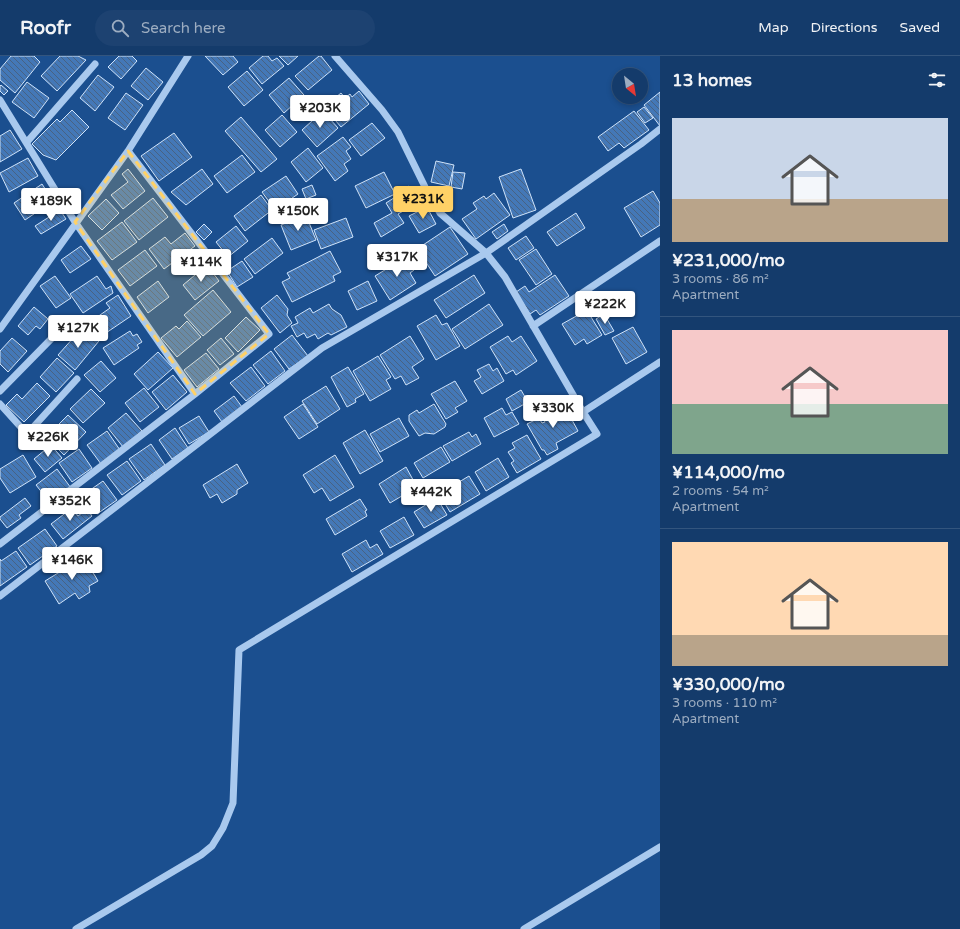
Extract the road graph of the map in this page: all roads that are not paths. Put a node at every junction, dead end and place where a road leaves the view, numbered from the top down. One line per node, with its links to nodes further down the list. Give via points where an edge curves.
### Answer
1 (188, 56): 7 (street)
2 (335, 56): 10 (street, via 398,132 440,214)
3 (95, 64): 6 (street)
4 (0, 100): 6 (street)
5 (660, 129): 10 (street)
6 (27, 142): 8 (street)
7 (128, 151): 8 (street); 17 (street, via 269,334)
8 (75, 222): 12 (street); 17 (street)
9 (660, 241): 11 (street)
10 (486, 253): 11 (street, via 505,278); 21 (street, via 322,348)
11 (533, 326): 19 (street)
12 (0, 329)
13 (54, 336): 16 (street)
14 (660, 362): 19 (street)
15 (77, 379): 18 (street, via 27,434)
16 (0, 391)
17 (195, 394): 20 (street)
18 (0, 404)
19 (582, 412): 23 (street, via 597,434 240,650 233,803 223,828 212,846 201,856)
20 (0, 544)
21 (0, 596)
22 (660, 847): 24 (street)
23 (76, 929)
24 (524, 929)

